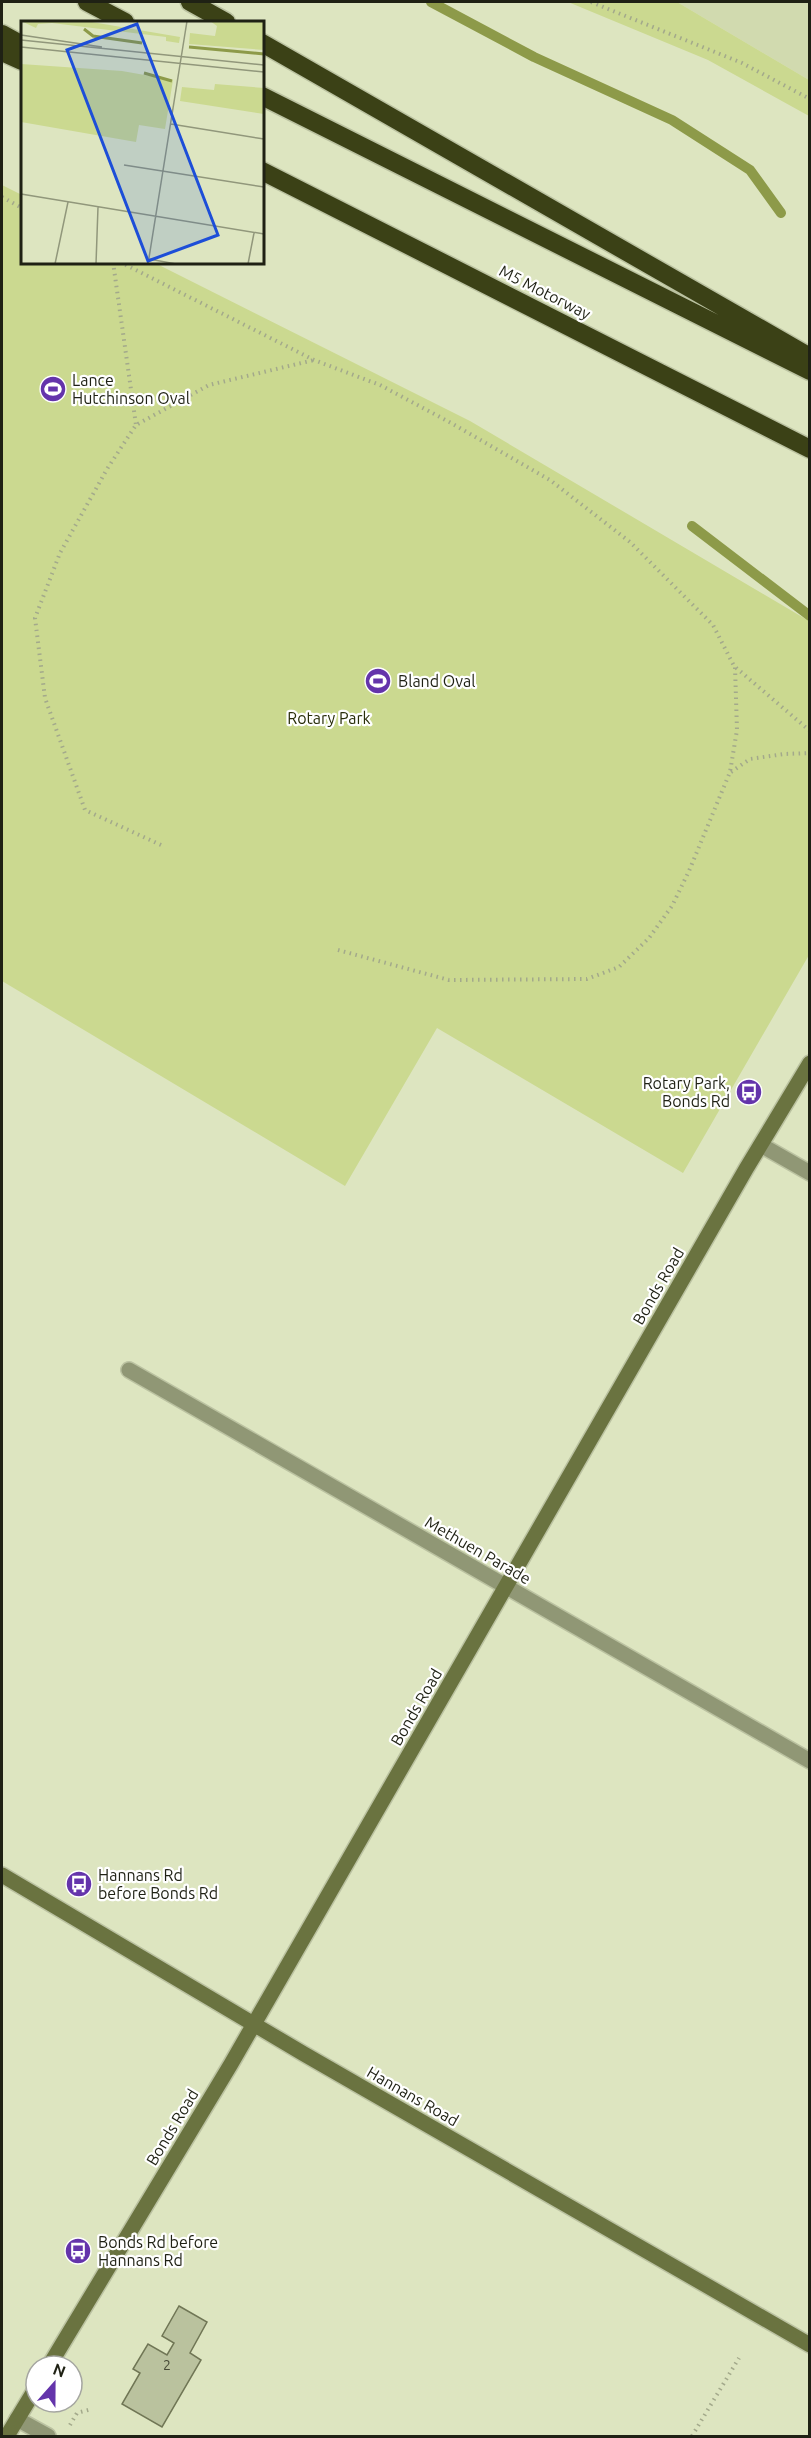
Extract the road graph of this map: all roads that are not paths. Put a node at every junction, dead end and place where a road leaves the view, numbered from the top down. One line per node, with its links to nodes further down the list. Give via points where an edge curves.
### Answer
1 (87, 2): 3 (highway)
2 (190, 2): 4 (highway)
3 (123, 21)
4 (224, 21)
5 (2, 34): 6 (highway)
6 (21, 44)
7 (264, 44): 12 (highway)
8 (2, 52): 9 (highway)
9 (21, 61)
10 (264, 97): 13 (highway)
11 (264, 172): 14 (highway, M5 Motorway)
12 (810, 357)
13 (810, 371)
14 (810, 449)
15 (810, 1063): 16 (main road, Bonds Road)
16 (761, 1144): 17 (street); 19 (main road, Bonds Road)
17 (810, 1173)
18 (129, 1370): 19 (street, Methuen Parade)
19 (507, 1587): 20 (street, Methuen Parade); 22 (main road, Bonds Road)
20 (810, 1761)
21 (2, 1875): 22 (main road, Hannans Road)
22 (254, 2023): 23 (main road, Hannans Road); 24 (main road, Bonds Road)
23 (810, 2345)
24 (56, 2354)
25 (24, 2408): 26 (main road)
26 (17, 2419): 27 (main road); 28 (street)
27 (7, 2436)
28 (48, 2436)

